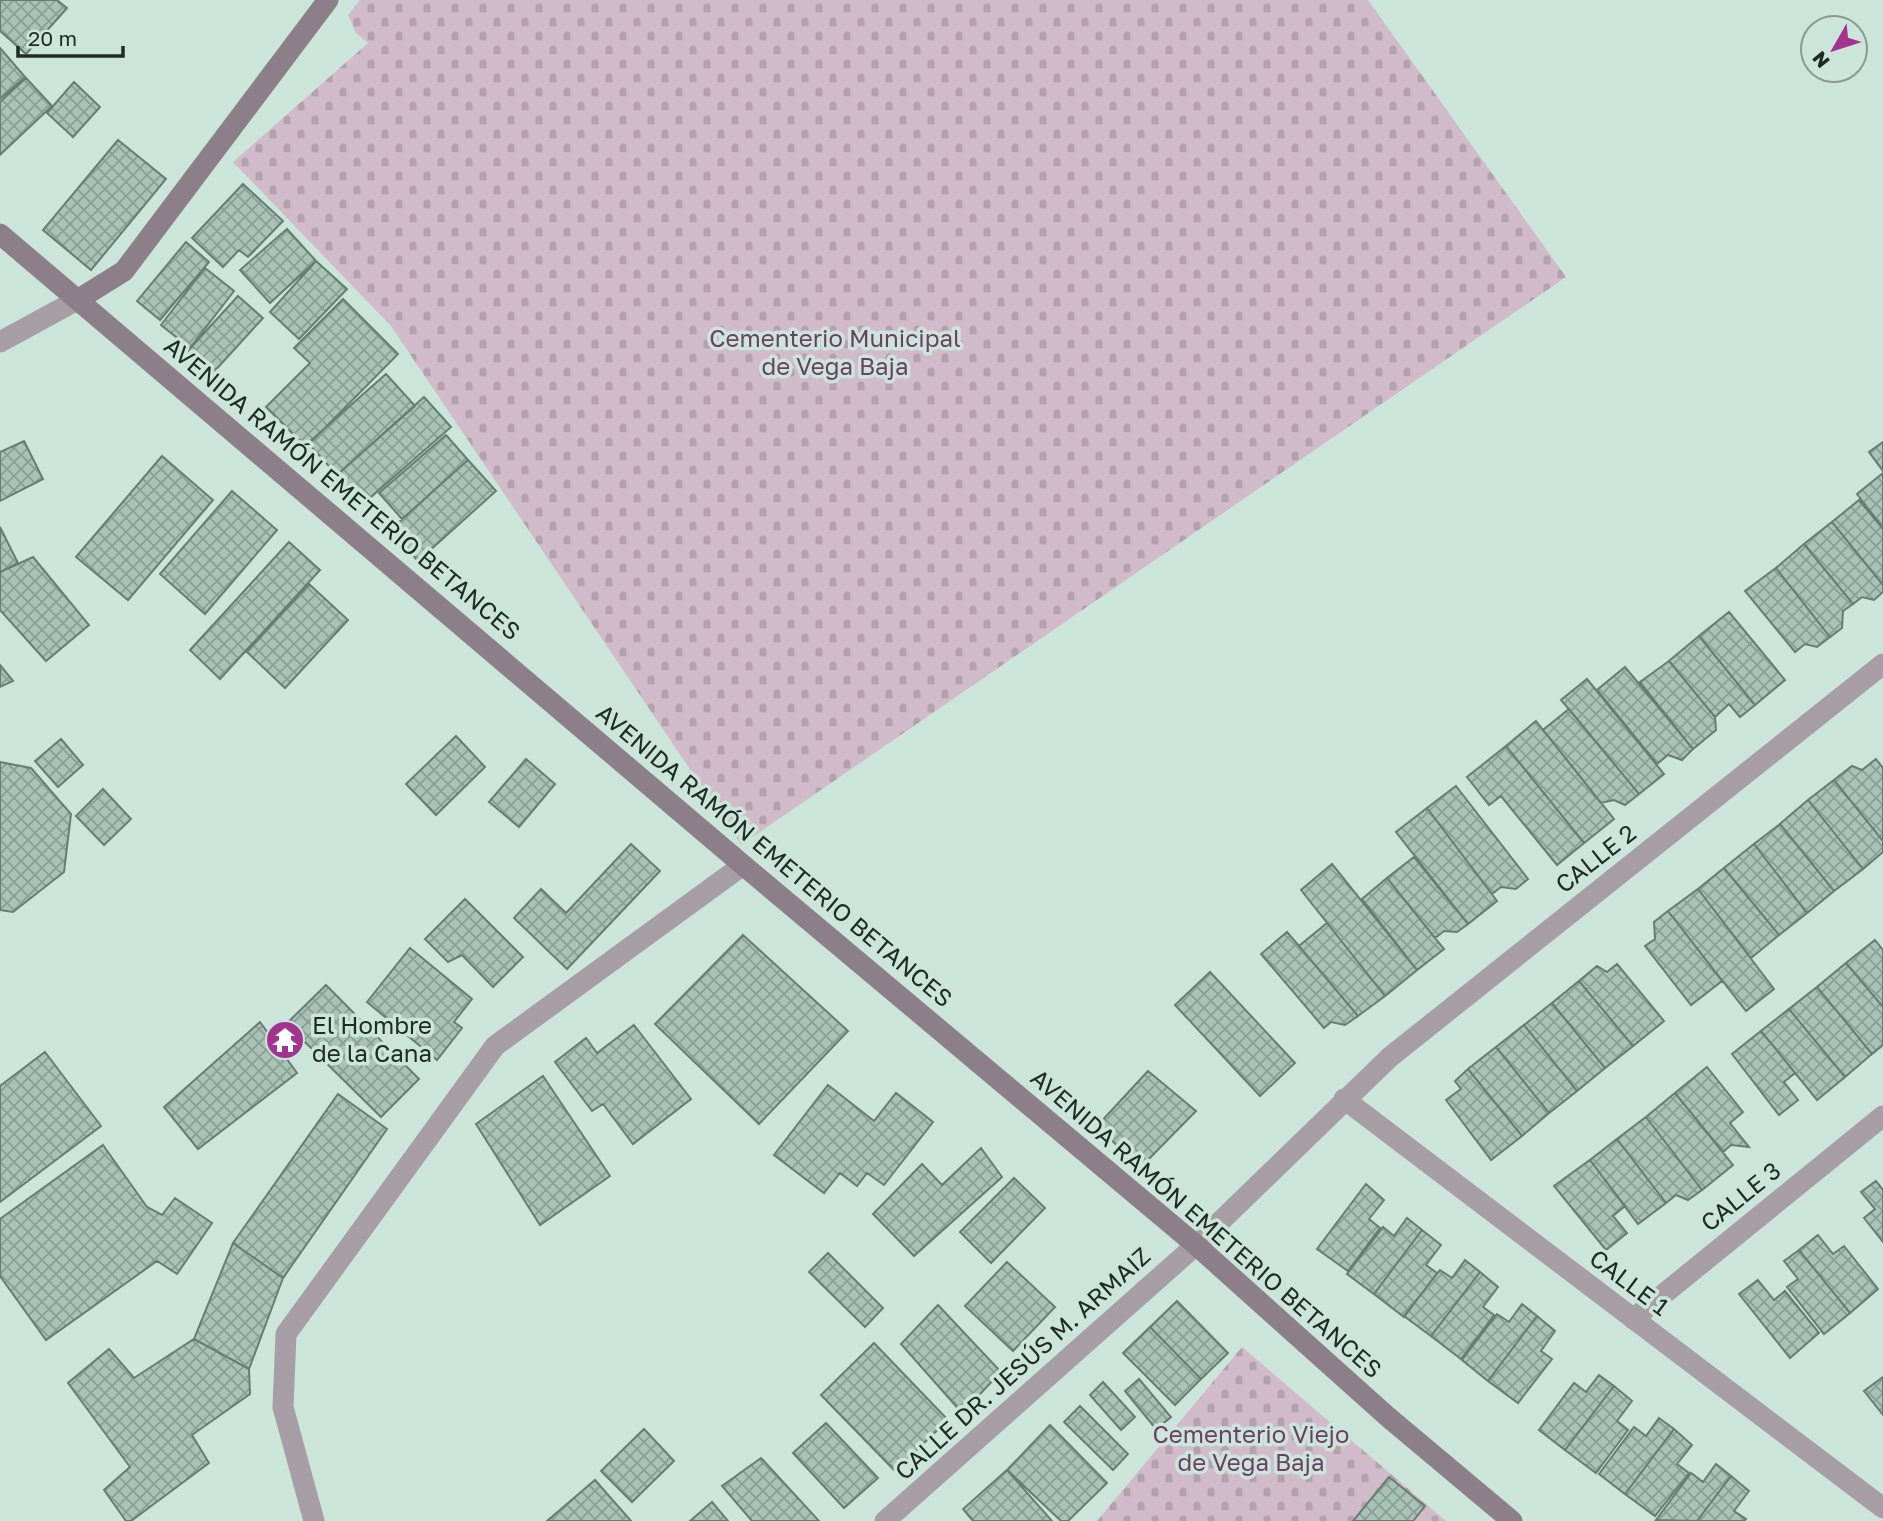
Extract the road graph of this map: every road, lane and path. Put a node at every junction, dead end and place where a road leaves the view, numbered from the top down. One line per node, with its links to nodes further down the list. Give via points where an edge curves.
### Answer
1 (328, 0): 3 (street, via 124,271)
2 (0, 234): 3 (street, AVENIDA RAMÓN EMETERIO BETANCES)
3 (79, 299): 4 (street); 6 (street, AVENIDA RAMÓN EMETERIO BETANCES)
4 (0, 342)
5 (1883, 664): 7 (street, CALLE 2)
6 (743, 865): 9 (street, AVENIDA RAMÓN EMETERIO BETANCES); 12 (street, via 495,1046 286,1334 283,1407)
7 (1344, 1098): 9 (street, CALLE 2); 10 (street, CALLE 1)
8 (1883, 1116): 10 (street, CALLE 3)
9 (1196, 1245): 13 (street, CALLE DR. JESÚS M. ARMAIZ); 14 (street, AVENIDA RAMÓN EMETERIO BETANCES)
10 (1633, 1319): 11 (street, CALLE 1)
11 (1883, 1508)
12 (314, 1521)
13 (885, 1521)
14 (1512, 1521)

